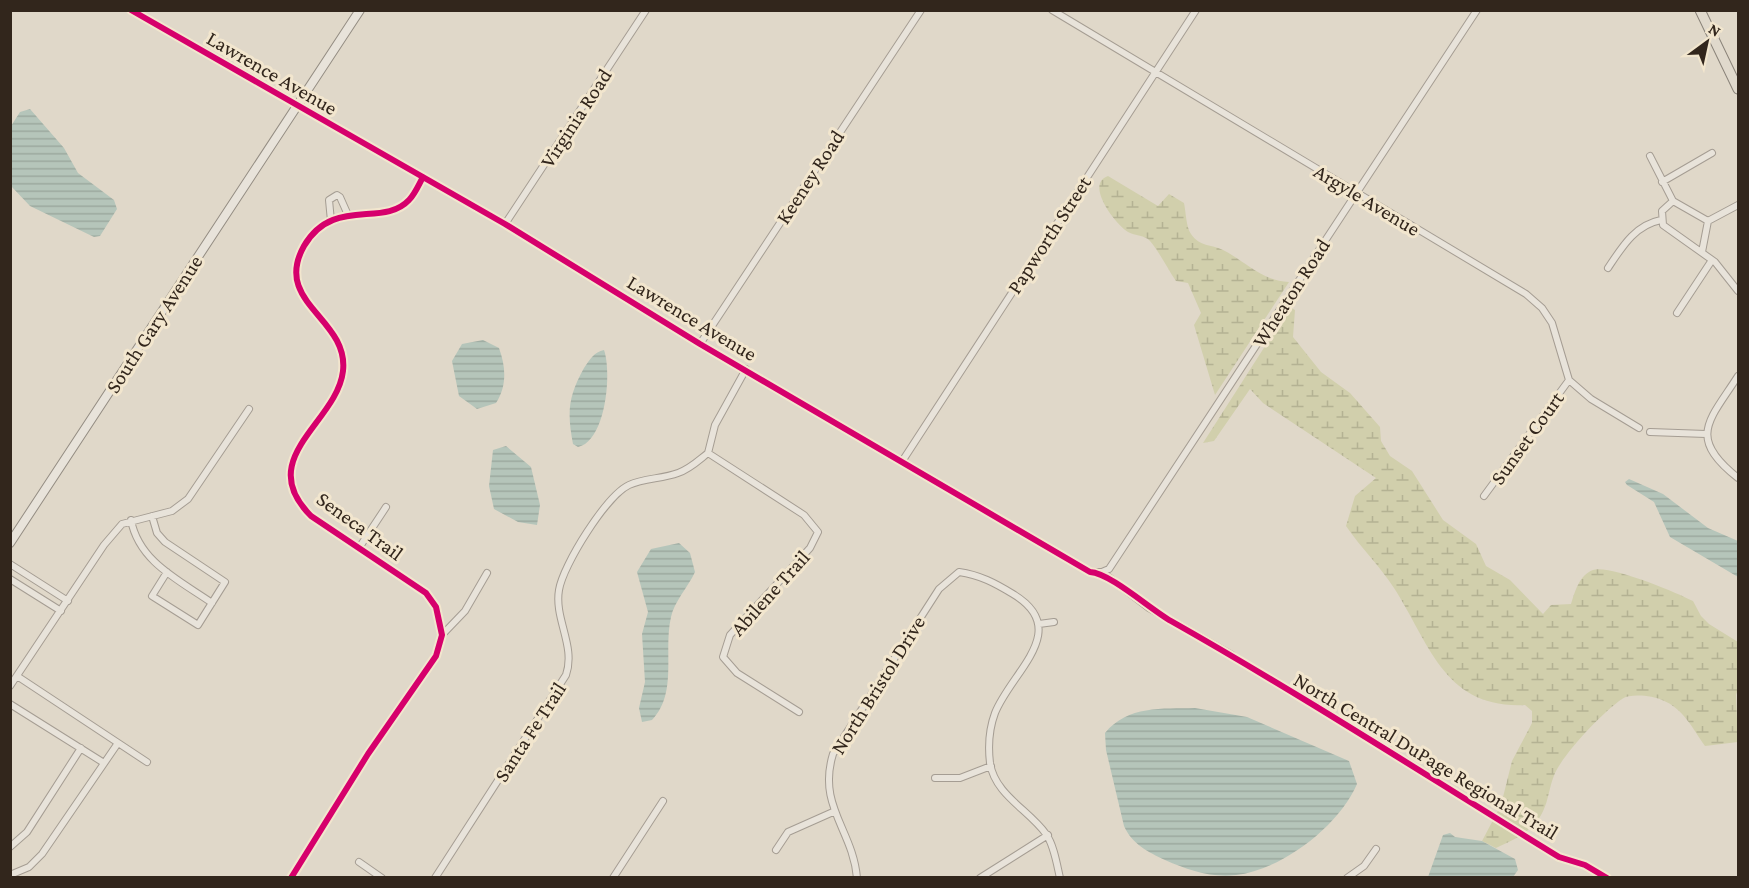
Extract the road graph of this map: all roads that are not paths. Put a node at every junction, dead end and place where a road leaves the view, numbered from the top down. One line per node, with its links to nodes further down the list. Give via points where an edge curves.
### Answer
1 (131, 10): 11 (street, Lawrence Avenue)
2 (360, 10): 11 (main road, South Gary Avenue)
3 (646, 10): 23 (street, Virginia Road)
4 (921, 10): 29 (street, Keeney Road)
5 (1052, 10): 9 (street, Argyle Avenue)
6 (1196, 10): 9 (street, Papworth Street)
7 (1478, 10): 16 (street, Wheaton Road)
8 (1700, 10): 10 (main road)
9 (1155, 72): 16 (street, Argyle Avenue); 38 (street, Papworth Street)
10 (1738, 89)
11 (296, 105): 14 (street, Lawrence Avenue); 44 (main road, South Gary Avenue)
12 (1712, 153): 15 (street)
13 (1650, 156): 15 (street)
14 (423, 177): 19 (street, Seneca Trail, via 408,201 394,209); 23 (street, Lawrence Avenue)
15 (1662, 182): 17 (street)
16 (1356, 194): 32 (street, Argyle Avenue, via 1535,301 1552,323); 48 (street, Wheaton Road, via 1109,569)
17 (1673, 201): 21 (street, via 1662,210); 22 (street)
18 (1738, 205): 22 (street)
19 (348, 215): 20 (street, Seneca Trail); 20 (street, via 337,195 329,200)
20 (330, 220): 45 (street, Seneca Trail, via 305,245 298,262 297,287 308,306 333,330 344,350 343,372 338,387 296,453 292,484 298,500 312,516)
21 (1661, 220): 24 (street, via 1666,228); 26 (street, via 1647,222 1637,230)
22 (1708, 221): 24 (street)
23 (505, 224): 29 (street, Lawrence Avenue)
24 (1702, 252): 25 (street)
25 (1712, 260): 27 (street); 28 (street)
26 (1608, 268)
27 (1738, 291)
28 (1677, 313)
29 (700, 344): 30 (street, Lawrence Avenue)
30 (746, 369): 37 (street, via 716,425); 38 (street, Lawrence Avenue)
31 (1738, 376): 36 (street, via 1709,420)
32 (1569, 380): 34 (street, via 1591,399); 40 (street, Sunset Court)
33 (249, 409): 42 (street, via 188,499 171,511)
34 (1639, 428)
35 (1650, 432): 36 (street)
36 (1706, 434): 39 (street, via 1725,467)
37 (708, 453): 61 (street, Abilene Trail, via 804,515 818,532 810,548 730,635 723,657 737,673); 78 (street, Santa Fe Trail, via 677,474 622,489 569,564 558,596 570,657 566,675)
38 (903, 460): 48 (street, Lawrence Avenue, via 1090,572)
39 (1738, 478)
40 (1484, 496)
41 (386, 507): 45 (street)
42 (152, 516): 43 (street); 52 (street, via 157,533 165,542 225,582)
43 (131, 520): 47 (street, via 143,552); 51 (street, via 122,524 104,545)
44 (10, 543)
45 (359, 548): 56 (street, Seneca Trail, via 426,592 436,607)
46 (10, 564): 51 (street)
47 (167, 572): 52 (street); 52 (street, via 152,596 198,625)
48 (1102, 572): 57 (street, Lawrence Avenue, via 1149,608)
49 (487, 573): 56 (street, via 465,611)
50 (10, 579): 53 (street)
51 (68, 601): 53 (street)
52 (212, 603)
53 (61, 611): 58 (street)
54 (1054, 622): 55 (street)
55 (1039, 624): 66 (street, via 1035,648 1001,700 992,722); 69 (street, North Bristol Drive, via 1025,602 986,578 959,572 939,589 841,739 828,772)
56 (442, 635): 76 (street, via 436,656 362,763)
57 (1232, 655)
58 (17, 676): 59 (street); 62 (street)
59 (10, 686)
60 (10, 704): 63 (street)
61 (800, 712)
62 (118, 743): 64 (street); 65 (street)
63 (81, 748): 65 (street); 71 (street, via 27,832)
64 (147, 762)
65 (104, 763): 75 (street, via 42,854 29,867)
66 (991, 766): 67 (street, via 960,778); 70 (street, via 1008,796)
67 (935, 778)
68 (663, 801): 79 (street)
69 (833, 812): 73 (street, via 788,832); 80 (street, North Bristol Drive, via 854,855)
70 (1048, 835): 81 (street); 82 (street)
71 (10, 847)
72 (1376, 849): 83 (street)
73 (776, 850)
74 (359, 862): 77 (street)
75 (10, 875)
76 (291, 878)
77 (382, 878)
78 (435, 878)
79 (613, 878)
80 (857, 878)
81 (980, 878)
82 (1060, 878)
83 (1347, 878)

